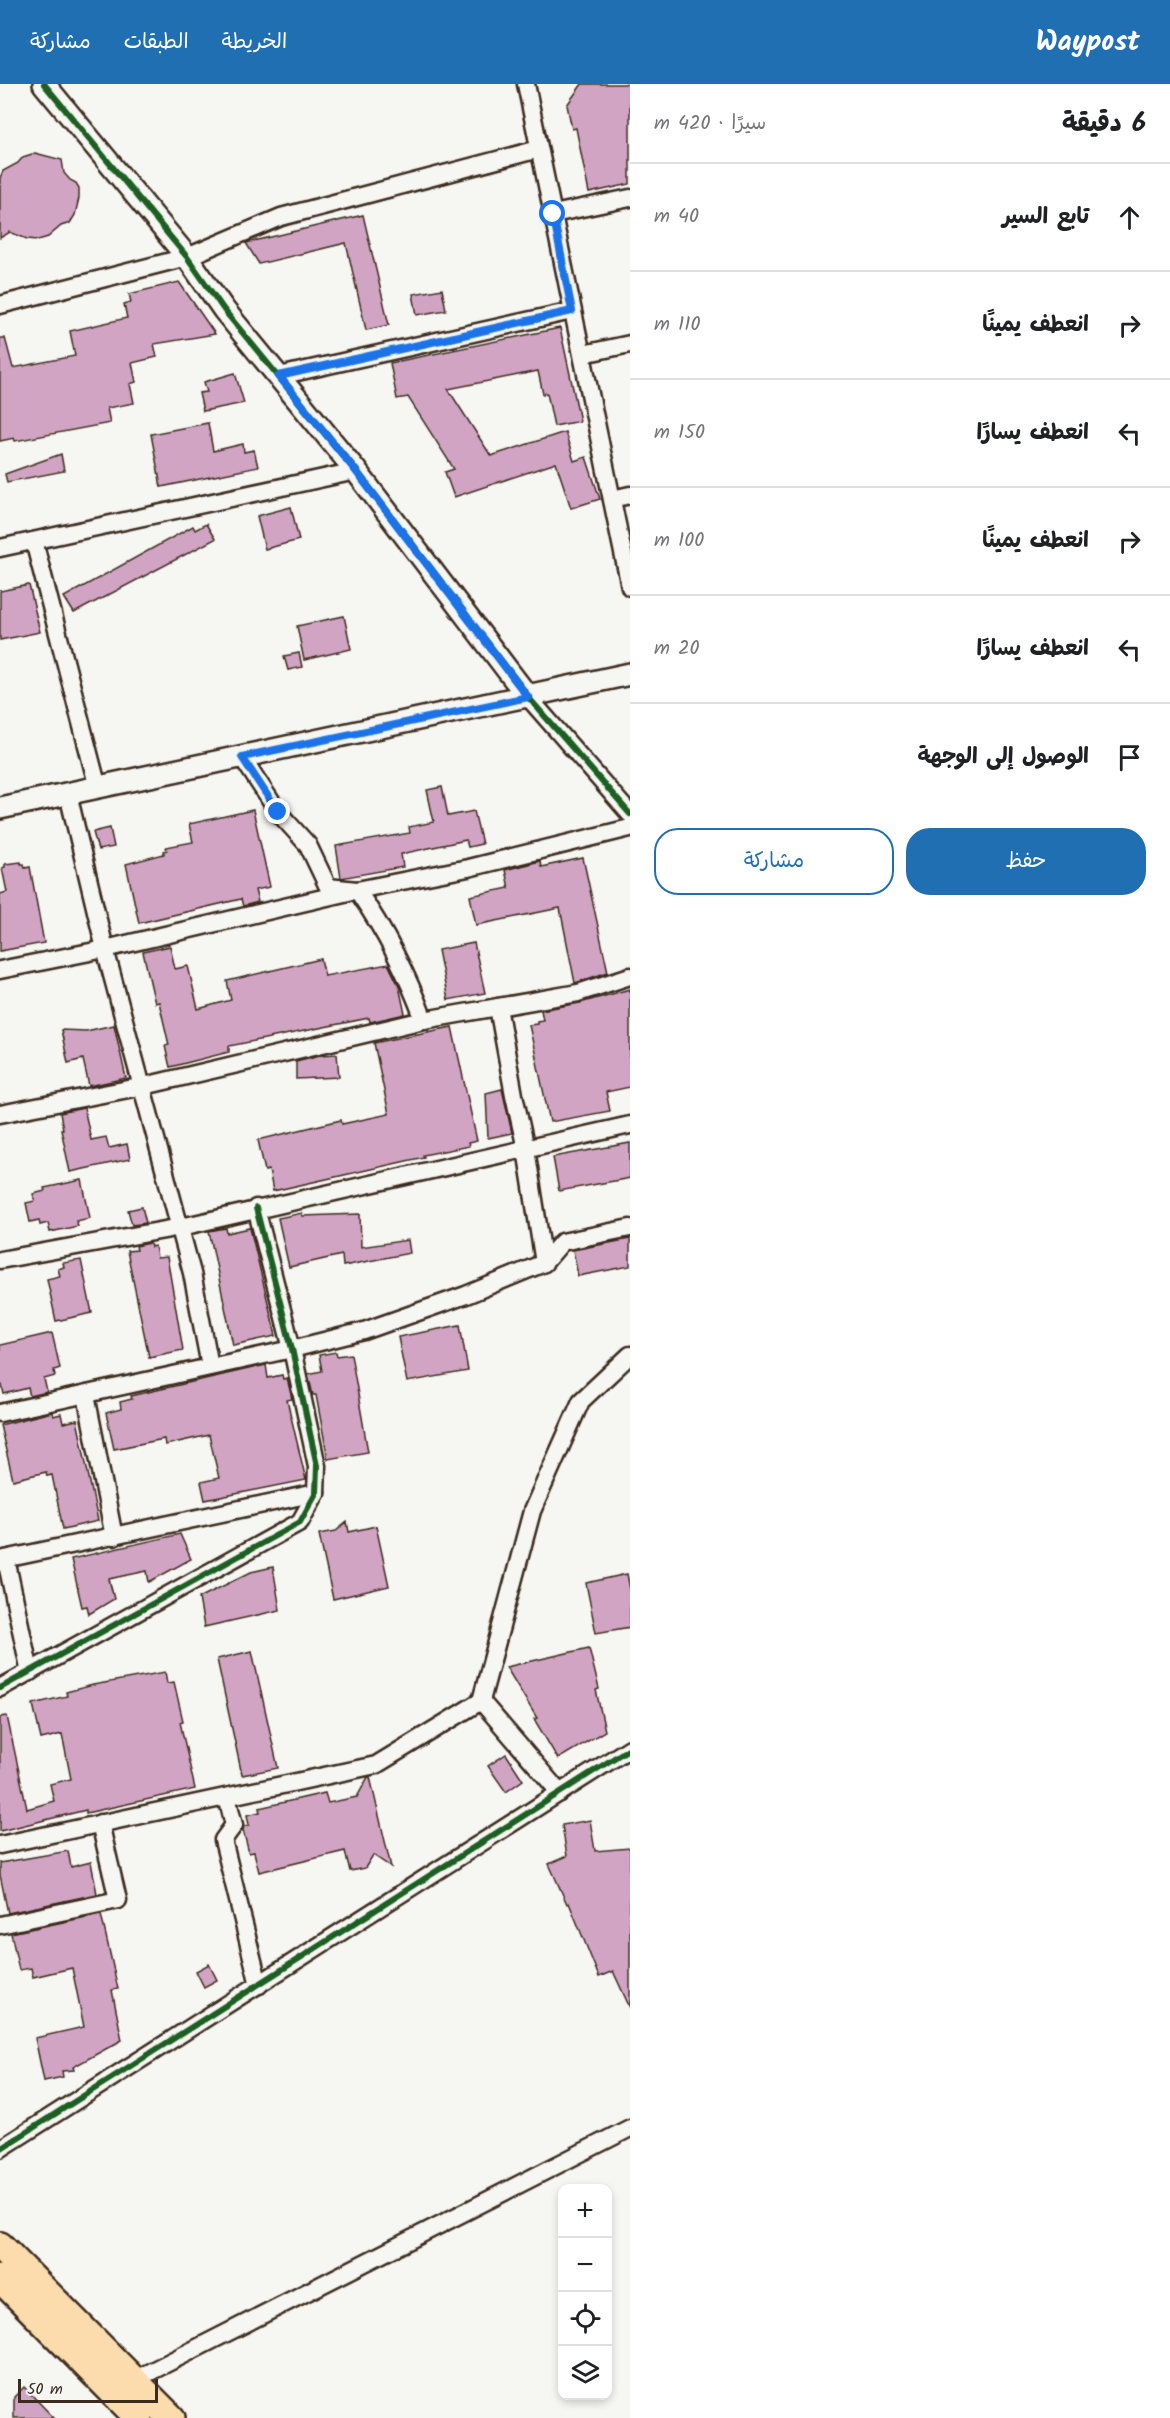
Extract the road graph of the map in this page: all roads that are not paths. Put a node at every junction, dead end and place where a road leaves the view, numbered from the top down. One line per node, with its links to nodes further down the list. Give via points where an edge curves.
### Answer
1 (44, 84): 6 (street)
2 (526, 84): 3 (street)
3 (539, 149): 5 (street); 6 (street, via 281,217)
4 (630, 198): 5 (street)
5 (553, 214): 8 (street)
6 (187, 257): 7 (street); 11 (street, via 224,310)
7 (0, 305)
8 (572, 311): 10 (street); 11 (street)
9 (630, 344): 10 (street)
10 (583, 354): 14 (street)
11 (279, 376): 12 (street)
12 (356, 471): 15 (street); 19 (street)
13 (630, 495): 14 (street)
14 (612, 499): 17 (street)
15 (34, 541): 16 (street); 21 (street)
16 (0, 548)
17 (630, 587)
18 (630, 674): 19 (street)
19 (528, 697): 20 (street); 24 (street)
20 (242, 757): 21 (street); 26 (street, via 278,812 308,844 328,887)
21 (98, 788): 22 (street)
22 (68, 794): 23 (street); 27 (street)
23 (0, 808)
24 (630, 814)
25 (630, 828): 26 (street, via 468,868)
26 (357, 890): 27 (street); 31 (street, via 401,963)
27 (105, 949): 28 (street); 32 (street)
28 (0, 970)
29 (630, 976): 30 (street, via 578,993)
30 (498, 1007): 31 (street); 35 (street)
31 (424, 1020): 32 (street)
32 (144, 1086): 33 (street); 37 (street)
33 (0, 1114)
34 (630, 1125): 35 (street)
35 (526, 1149): 36 (street); 40 (street)
36 (256, 1209): 37 (street); 41 (street)
37 (181, 1227): 39 (street); 43 (street)
38 (630, 1228): 40 (street, via 562,1242)
39 (0, 1260)
40 (544, 1263): 41 (street, via 394,1321)
41 (292, 1349): 43 (street); 46 (street, via 317,1466)
42 (630, 1355): 51 (street, via 581,1401 532,1511)
43 (210, 1366): 44 (street)
44 (86, 1395): 45 (street); 47 (street)
45 (0, 1413)
46 (316, 1493): 47 (street); 49 (street, via 300,1522)
47 (114, 1537): 48 (street)
48 (3, 1559): 49 (street)
49 (30, 1672): 50 (street)
50 (0, 1688)
51 (481, 1701): 53 (street); 54 (street, via 376,1765)
52 (630, 1748): 53 (street)
53 (560, 1793): 58 (street)
54 (227, 1797): 55 (street); 58 (street, via 234,1825 223,1840)
55 (100, 1823): 56 (street); 57 (street, via 118,1900)
56 (0, 1845)
57 (0, 1925)
58 (259, 1985): 60 (street)
59 (630, 2128): 63 (street)
60 (0, 2149)
61 (0, 2246): 63 (highway)
62 (0, 2278): 64 (highway)
63 (134, 2380): 65 (highway)
64 (129, 2415)
65 (171, 2418)

